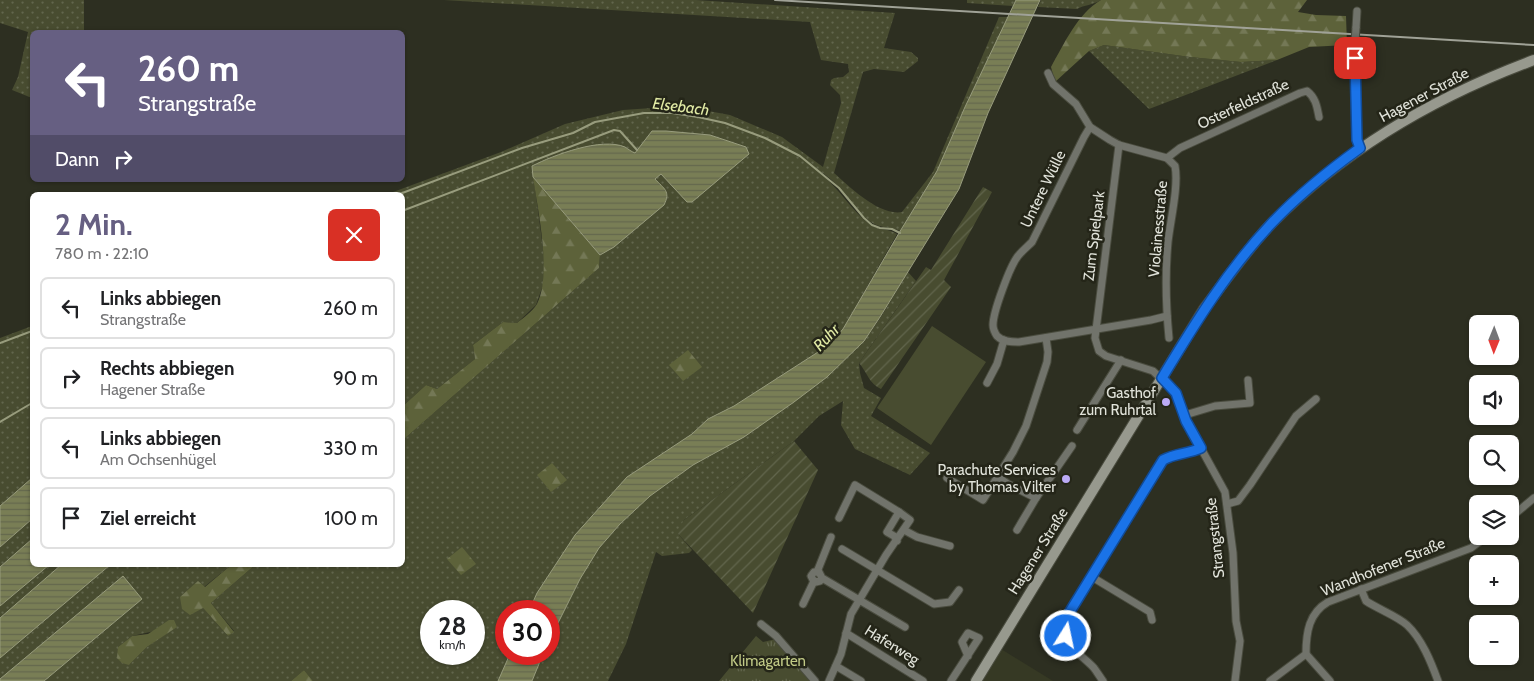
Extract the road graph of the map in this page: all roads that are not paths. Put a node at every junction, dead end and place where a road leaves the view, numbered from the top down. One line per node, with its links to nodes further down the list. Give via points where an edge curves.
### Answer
1 (1357, 11): 7 (street, bridge, via 1357,140)
2 (1534, 60): 7 (main road, Hagener Straße, via 1472,85 1407,118)
3 (1048, 73): 5 (street, via 1053,84 1076,104)
4 (1319, 117): 8 (street, Osterfeldstraße, via 1317,104 1307,91 1180,148)
5 (1090, 127): 6 (street); 13 (street, Untere Wülle, via 1032,242 1013,266 993,323 996,335)
6 (1119, 145): 8 (street); 10 (street, Zum Spielpark)
7 (1360, 148): 15 (main road, Hagener Straße, via 1312,185 1254,243 1204,309)
8 (1166, 158): 9 (street, Violainesstraße, via 1176,170 1168,245)
9 (1167, 316): 10 (street); 12 (street, Violainesstraße)
10 (1096, 330): 11 (street); 14 (street, via 1094,338 1099,351)
11 (1046, 338): 13 (street, via 1019,342); 23 (street, via 1047,362 1026,426)
12 (1169, 338)
13 (1004, 340): 17 (street)
14 (1121, 360): 15 (street, via 1152,370); 20 (street)
15 (1162, 378): 19 (street, Strangstraße, via 1176,393); 57 (main road, Hagener Straße)
16 (1248, 380): 19 (street, via 1250,403 1215,406)
17 (987, 383)
18 (1316, 399): 27 (street, via 1296,416 1238,501)
19 (1184, 415): 22 (street, Strangstraße)
20 (1077, 430)
21 (1072, 446): 25 (street)
22 (1201, 448): 27 (street, Strangstraße, via 1225,492); 40 (street, via 1163,460)
23 (998, 477): 24 (street, via 983,500); 25 (street)
24 (947, 478)
25 (1036, 498): 32 (street)
26 (1534, 498): 28 (street)
27 (1227, 504): 59 (street, Strangstraße, via 1240,641)
28 (1519, 510)
29 (899, 512): 30 (street, via 855,485); 31 (street, via 910,520); 34 (street, via 886,532)
30 (839, 518)
31 (904, 530): 34 (street); 36 (street)
32 (1017, 530)
33 (832, 537): 39 (street)
34 (897, 541): 38 (street)
35 (1475, 545): 41 (street, Wandhofener Straße)
36 (950, 546)
37 (842, 549): 38 (street)
38 (878, 571): 42 (street, via 934,604 950,602); 43 (street)
39 (820, 575): 43 (street); 44 (street, via 812,575 814,581)
40 (1092, 577): 45 (street, via 1150,612); 58 (street, via 1066,618 1065,627 1071,648 1094,668)
41 (1361, 589): 49 (street, Wandhofener Straße, via 1320,606 1314,613 1309,622); 62 (street, via 1366,601 1408,626 1424,650)
42 (959, 590)
43 (859, 600): 47 (street); 48 (street)
44 (803, 604)
45 (1152, 620)
46 (761, 624): 52 (street, via 776,636)
47 (905, 627)
48 (846, 633): 51 (street); 55 (street, Haferweg)
49 (1306, 654): 60 (street); 61 (street)
50 (968, 656): 56 (street)
51 (836, 666): 53 (street); 54 (street)
52 (814, 681)
53 (828, 681)
54 (861, 681)
55 (922, 681)
56 (951, 681)
57 (976, 681)
58 (1103, 681)
59 (1235, 681)
60 (1270, 681)
61 (1330, 681)
62 (1438, 681)

